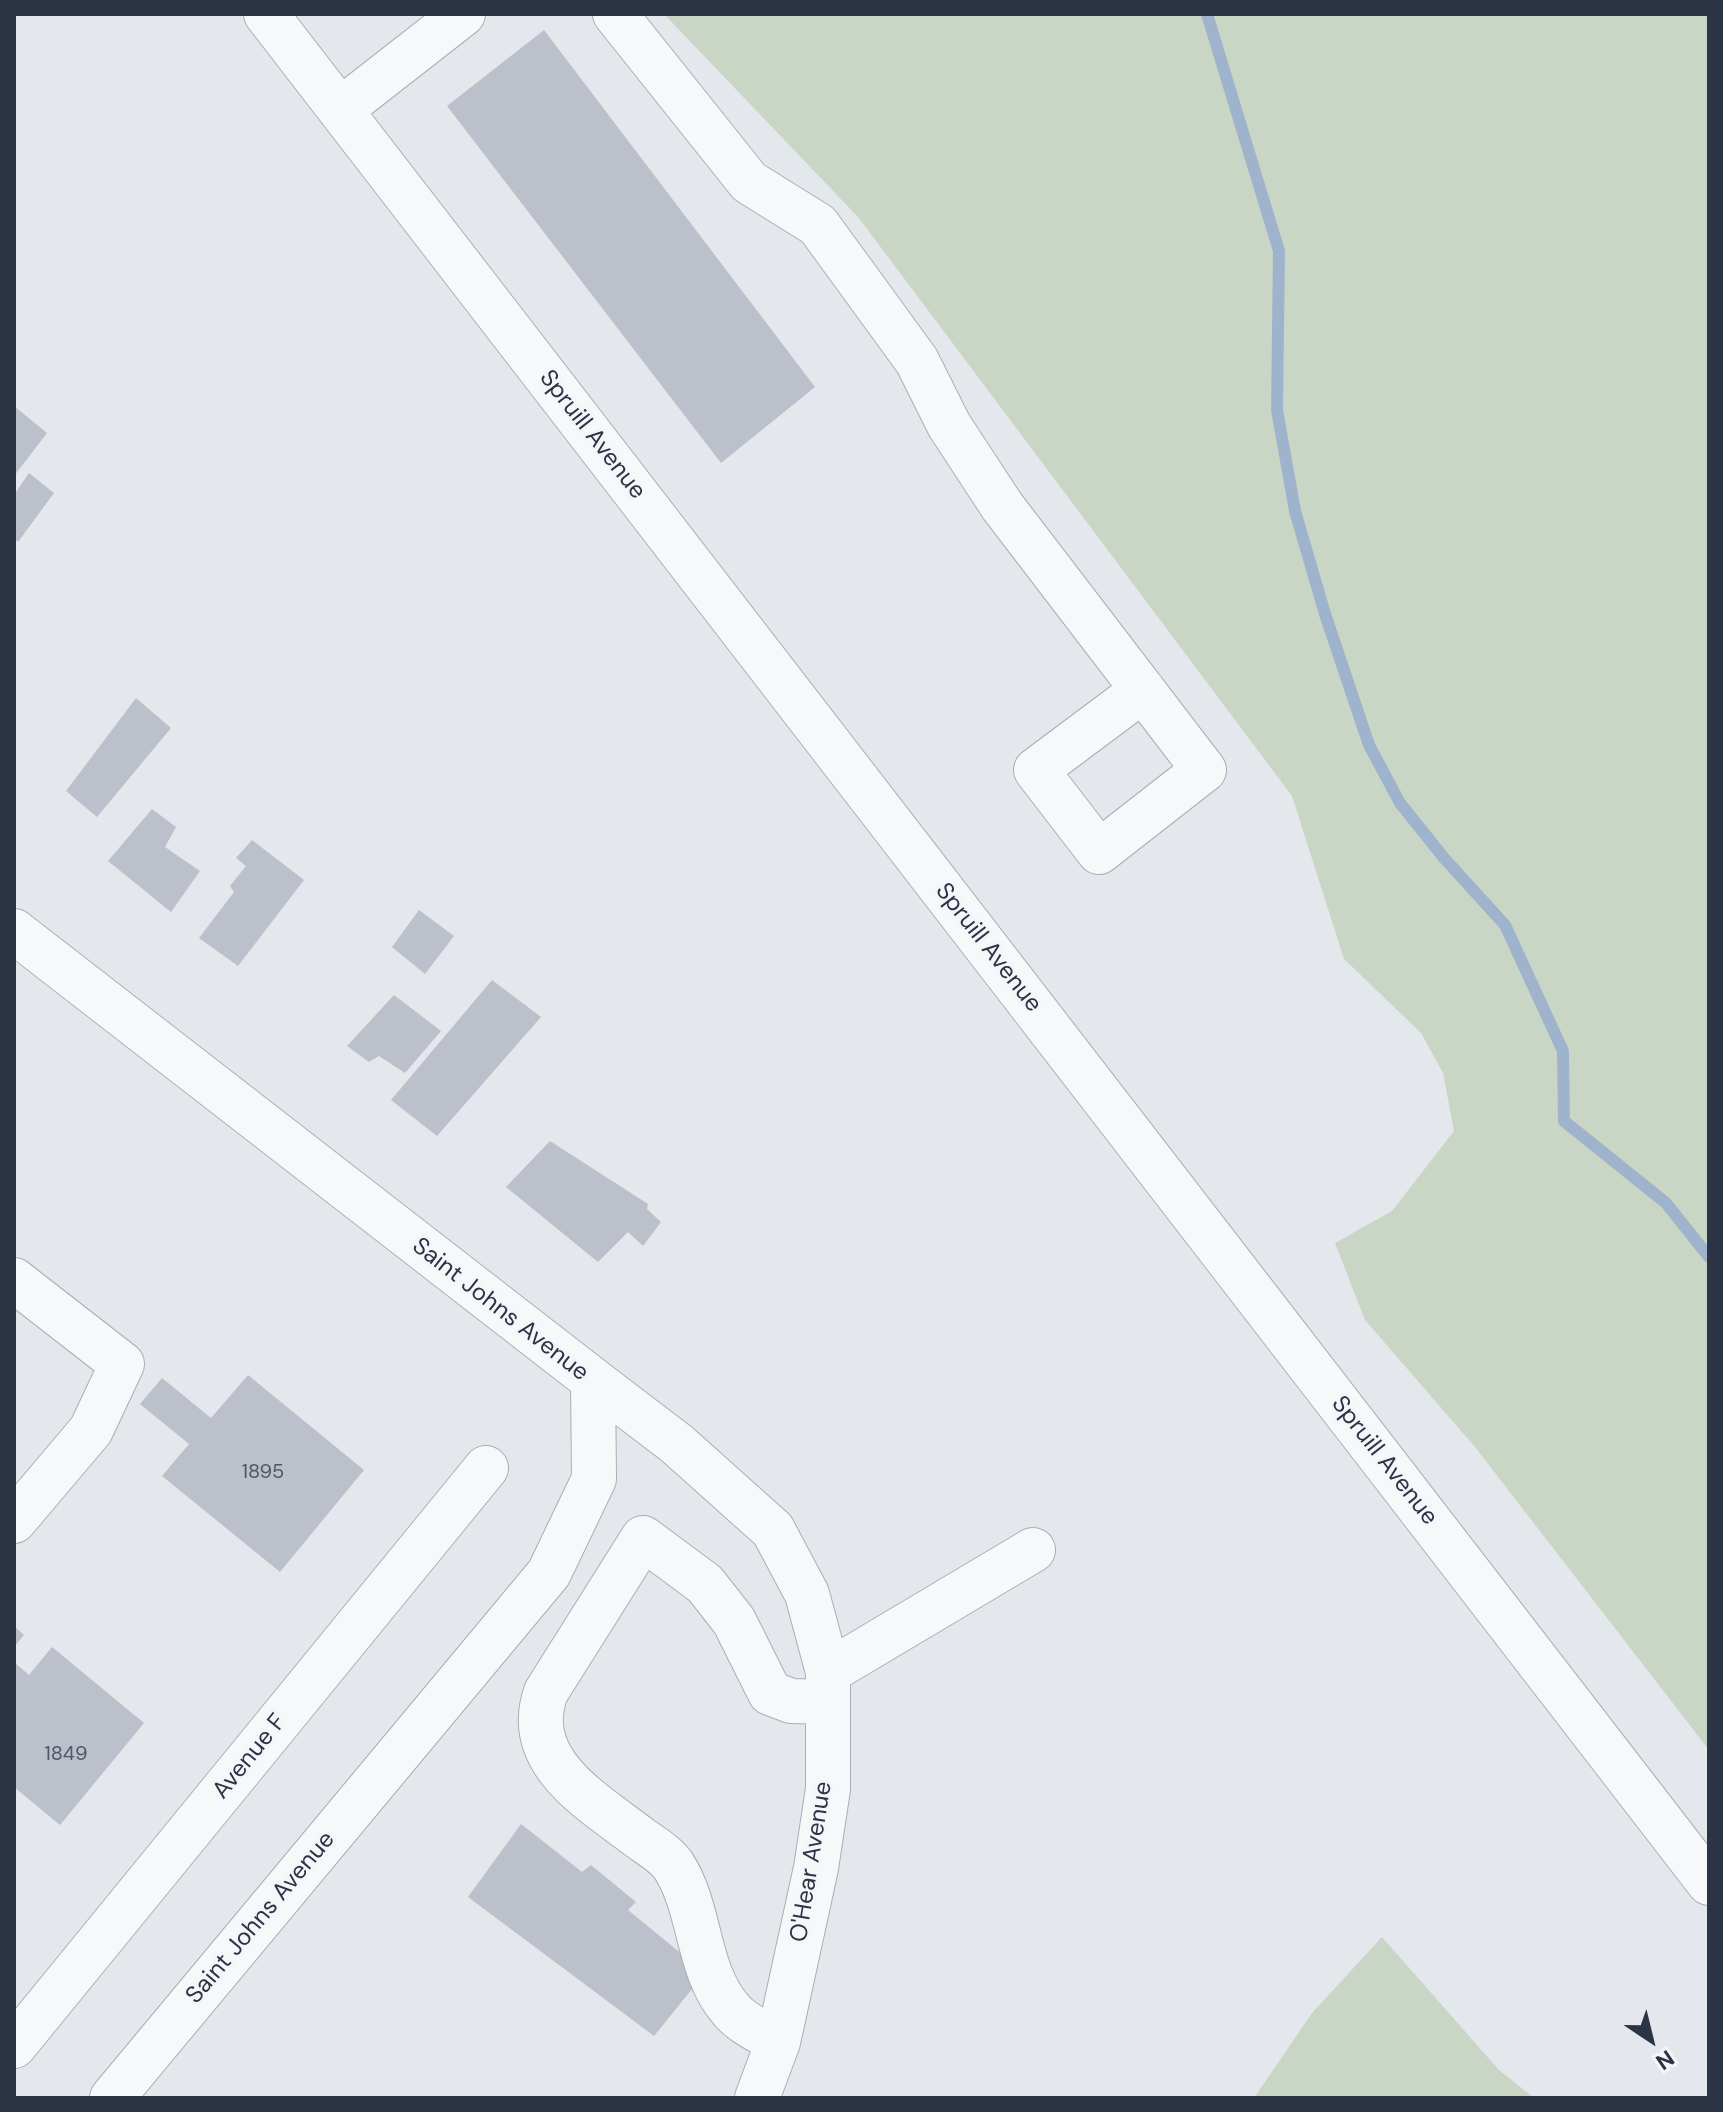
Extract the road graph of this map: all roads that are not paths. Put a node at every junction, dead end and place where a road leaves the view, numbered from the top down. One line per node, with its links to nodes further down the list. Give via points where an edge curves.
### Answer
1 (266, 14): 4 (street, Spruill Avenue)
2 (463, 14): 4 (street)
3 (615, 14): 5 (street, via 749,182 818,225 917,361 949,425 1002,506)
4 (340, 110): 13 (street, Spruill Avenue)
5 (1143, 690)
6 (14, 931): 8 (street, Saint Johns Avenue)
7 (14, 1280): 10 (street, via 122,1364 91,1430)
8 (593, 1380): 12 (street, O'Hear Avenue, via 677,1444 773,1530 807,1594); 16 (street, Saint Johns Avenue, via 594,1479 549,1573)
9 (486, 1468): 15 (street, Avenue F)
10 (14, 1521)
11 (1033, 1550): 12 (street)
12 (828, 1687): 14 (street, O'Hear Avenue, via 828,1789); 14 (street, via 791,1701 770,1693 734,1621 705,1584 643,1538 546,1692 539,1712 541,1737 564,1777 669,1860 685,1883 716,1987 733,2013)
13 (1709, 1883)
14 (778, 2042): 17 (street, O'Hear Avenue)
15 (14, 2046)
16 (112, 2098)
17 (757, 2098)

